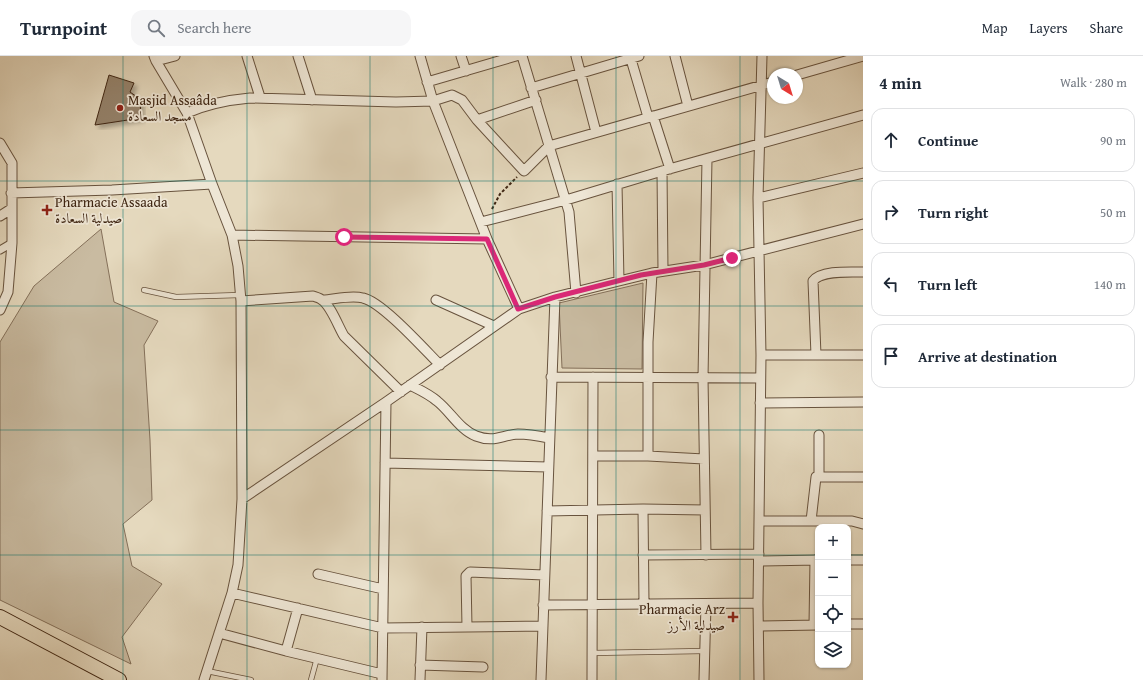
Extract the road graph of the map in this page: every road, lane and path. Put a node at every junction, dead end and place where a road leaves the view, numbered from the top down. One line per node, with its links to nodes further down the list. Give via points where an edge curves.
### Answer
1 (175, 56): 13 (street)
2 (247, 56): 21 (street)
3 (298, 56): 22 (street)
4 (420, 56): 17 (street)
5 (461, 56): 14 (street)
6 (516, 56): 14 (street)
7 (522, 56): 20 (street)
8 (576, 56): 16 (street)
9 (675, 56): 25 (street)
10 (762, 56): 19 (street)
11 (863, 56): 15 (street)
12 (633, 57): 16 (street); 28 (street)
13 (155, 58): 26 (street)
14 (466, 71): 17 (street)
15 (803, 73)
16 (580, 74): 20 (street); 30 (street)
17 (427, 82): 24 (street)
18 (767, 84): 19 (street)
19 (762, 85): 25 (street); 32 (street)
20 (531, 88): 23 (street)
21 (260, 97): 22 (street); 26 (street, via 231,99 202,106)
22 (312, 100): 24 (street)
23 (536, 100): 29 (street); 33 (street)
24 (433, 101): 29 (street, via 455,96 462,100); 46 (street)
25 (688, 106): 28 (street)
26 (187, 113): 38 (street)
27 (863, 115): 32 (street)
28 (650, 117): 30 (street); 35 (street)
29 (477, 120): 36 (street)
30 (596, 132): 33 (street)
31 (0, 144): 40 (street, via 12,163)
32 (760, 144): 34 (street); 41 (street)
33 (549, 146): 36 (street); 42 (street)
34 (707, 159): 35 (street); 53 (street)
35 (666, 170): 39 (street); 54 (street)
36 (524, 171): 45 (path, via 500,194 491,210)
37 (863, 173): 41 (street)
38 (212, 184): 40 (street, via 112,190); 48 (street)
39 (617, 184): 42 (street); 57 (street)
40 (11, 192): 43 (street)
41 (758, 198): 52 (street)
42 (566, 200): 45 (street); 59 (street)
43 (11, 208): 44 (street); 50 (street)
44 (0, 216)
45 (490, 219): 46 (street)
46 (481, 222): 49 (street)
47 (863, 224): 52 (street)
48 (232, 235): 49 (street); 61 (street, via 238,266)
49 (487, 239): 64 (street)
50 (12, 243): 51 (street); 65 (street, via 8,292)
51 (0, 250)
52 (760, 250): 53 (street); 67 (street)
53 (704, 265): 54 (street); 74 (street)
54 (664, 271): 56 (street)
55 (863, 272): 68 (street, via 827,273 819,275 813,281)
56 (652, 273): 57 (street); 73 (street)
57 (619, 281): 59 (street)
58 (144, 290): 61 (lane, via 176,297)
59 (576, 293): 60 (street)
60 (555, 297): 64 (street); 71 (street)
61 (240, 298): 62 (street, via 313,296); 90 (street)
62 (323, 300): 70 (street, via 364,298 379,306); 77 (street, via 344,336)
63 (436, 300): 66 (street)
64 (518, 309): 66 (street)
65 (0, 310)
66 (494, 326): 70 (street)
67 (761, 355): 68 (street); 75 (street)
68 (816, 355): 69 (street)
69 (863, 355)
70 (440, 365): 76 (street)
71 (551, 376): 72 (street); 82 (street)
72 (593, 377): 73 (street); 83 (street)
73 (648, 377): 74 (street); 84 (street)
74 (702, 378): 75 (street); 85 (street)
75 (760, 378): 80 (street)
76 (410, 385): 77 (street); 82 (street, via 437,400 465,430 475,436 494,439 526,434)
77 (401, 392): 78 (street)
78 (386, 402): 86 (street); 90 (street)
79 (863, 402): 80 (street)
80 (760, 403): 95 (street)
81 (819, 435): 88 (street)
82 (549, 438): 87 (street)
83 (593, 456): 84 (street); 92 (street)
84 (648, 456): 85 (street)
85 (704, 459): 93 (street)
86 (385, 463): 87 (street); 106 (street)
87 (548, 467): 94 (street)
88 (819, 477): 89 (street); 96 (street, via 815,479)
89 (863, 477)
90 (242, 499): 107 (street, via 238,565)
91 (642, 509): 92 (street); 93 (street); 98 (street)
92 (593, 510): 94 (street); 112 (street)
93 (705, 510): 99 (street)
94 (547, 512): 105 (street)
95 (759, 521): 96 (street); 100 (street)
96 (811, 521): 97 (street, via 852,521)
97 (863, 524)
98 (643, 555): 99 (street); 109 (street)
99 (706, 555): 100 (street)
100 (759, 557): 101 (street); 108 (street)
101 (815, 560)
102 (851, 560): 103 (street)
103 (863, 560)
104 (318, 574): 106 (street)
105 (544, 575): 111 (street); 121 (street, via 467,573)
106 (384, 589): 122 (street)
107 (232, 593): 113 (street); 123 (street)
108 (758, 603): 110 (street); 119 (street)
109 (644, 604): 110 (street); 112 (street)
110 (706, 604): 125 (street)
111 (543, 605): 112 (street); 118 (street)
112 (592, 605): 126 (street)
113 (298, 608): 122 (street); 124 (street)
114 (0, 617): 132 (main road)
115 (851, 624): 116 (street)
116 (863, 624)
117 (815, 625): 119 (street)
118 (542, 626): 121 (street); 136 (street)
119 (759, 626): 139 (street)
120 (422, 627): 121 (street); 122 (street); 128 (street)
121 (467, 627)
122 (383, 628): 131 (street)
123 (219, 633): 124 (street); 130 (street)
124 (286, 651): 127 (street)
125 (704, 652): 126 (lane); 138 (street)
126 (592, 653): 137 (street)
127 (317, 658): 131 (street); 134 (lane)
128 (420, 665): 129 (street); 135 (street)
129 (483, 666)
130 (205, 676): 133 (lane)
131 (382, 677)
132 (119, 680)
133 (251, 680)
134 (311, 680)
135 (420, 680)
136 (541, 680)
137 (592, 680)
138 (704, 680)
139 (759, 680)

